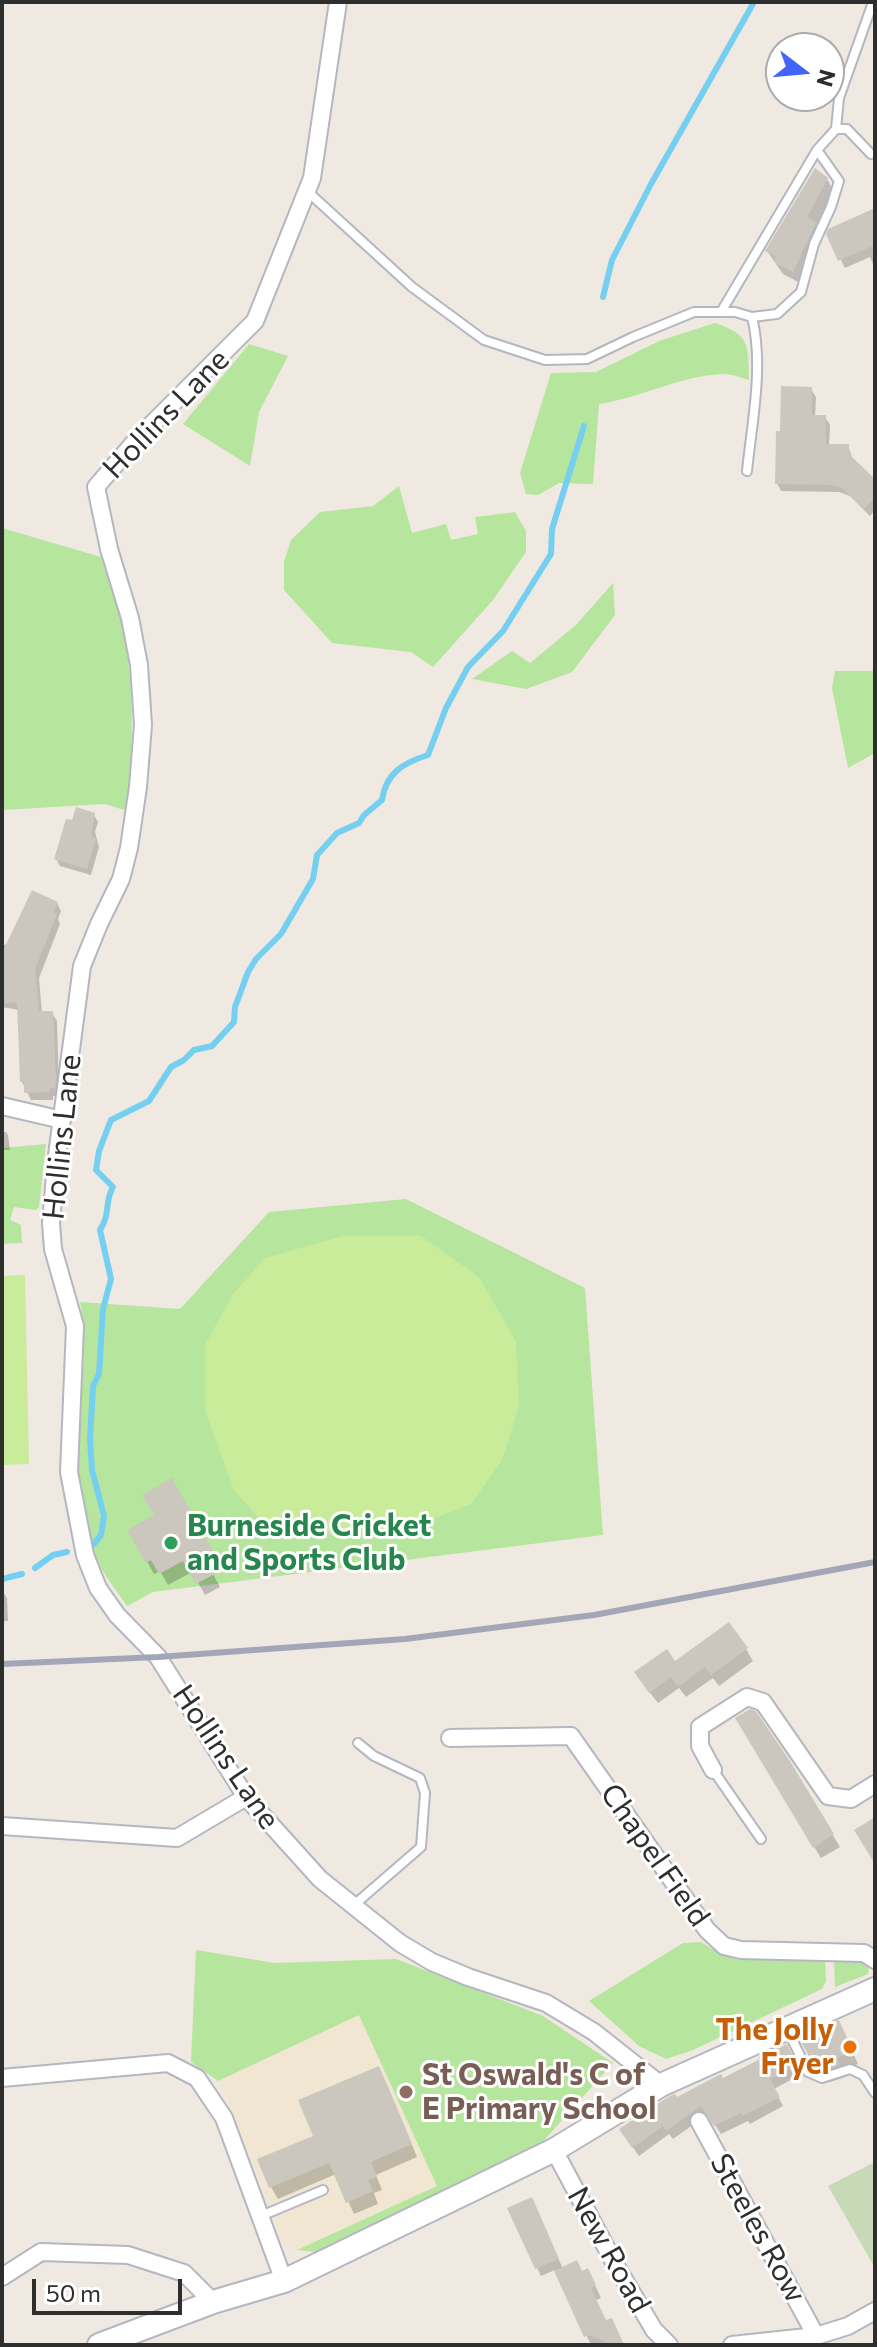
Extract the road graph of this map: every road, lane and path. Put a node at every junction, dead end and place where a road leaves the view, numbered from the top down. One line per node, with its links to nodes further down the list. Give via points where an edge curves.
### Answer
1 (338, 2): 6 (street, Hollins Lane)
2 (873, 2): 3 (lane, via 839,98)
3 (836, 129): 4 (lane); 5 (lane, via 847,129)
4 (817, 150): 7 (lane); 8 (lane, via 839,181 801,292 777,314)
5 (871, 154)
6 (307, 190): 7 (lane, via 412,287 484,340 545,360 587,359 694,312); 11 (street, Hollins Lane, via 255,321 96,487 130,618 143,725 129,848 121,879 82,966)
7 (721, 312): 8 (lane)
8 (752, 317): 9 (lane, via 756,372)
9 (747, 471)
10 (2, 1106): 11 (street)
11 (62, 1120): 16 (street, Hollins Lane, via 51,1223 75,1326 69,1472 85,1555 98,1588 158,1657)
12 (450, 1738): 20 (street, Chapel Field, via 571,1736 707,1930 724,1946 864,1953)
13 (358, 1743): 19 (lane, via 420,1778 425,1793 421,1847)
14 (713, 1770): 15 (street, via 700,1746 700,1727 747,1697 763,1702 828,1796 851,1799); 18 (lane)
15 (875, 1784)
16 (246, 1797): 17 (street, via 177,1838); 19 (street, Hollins Lane, via 320,1879)
17 (2, 1826)
18 (761, 1839)
19 (353, 1906): 24 (street, Hollins Lane, via 432,1962 546,2003 594,2032)
20 (875, 1960)
21 (875, 1989): 22 (street)
22 (786, 2029): 24 (street); 25 (lane, via 808,2072 822,2078 850,2069 863,2075)
23 (2, 2078): 29 (street, via 168,2063 197,2078 224,2118)
24 (661, 2085): 27 (street)
25 (875, 2093)
26 (699, 2121): 34 (street, Steeles Row)
27 (554, 2150): 31 (street); 36 (street, New Road, via 615,2264 654,2330)
28 (323, 2190): 29 (lane)
29 (260, 2216): 31 (street)
30 (2, 2277): 32 (street, via 41,2252 128,2255 184,2273)
31 (284, 2281): 32 (street)
32 (213, 2302): 35 (street)
33 (875, 2311): 34 (street)
34 (816, 2336): 37 (street)
35 (99, 2345)
36 (669, 2345)
37 (732, 2345)

